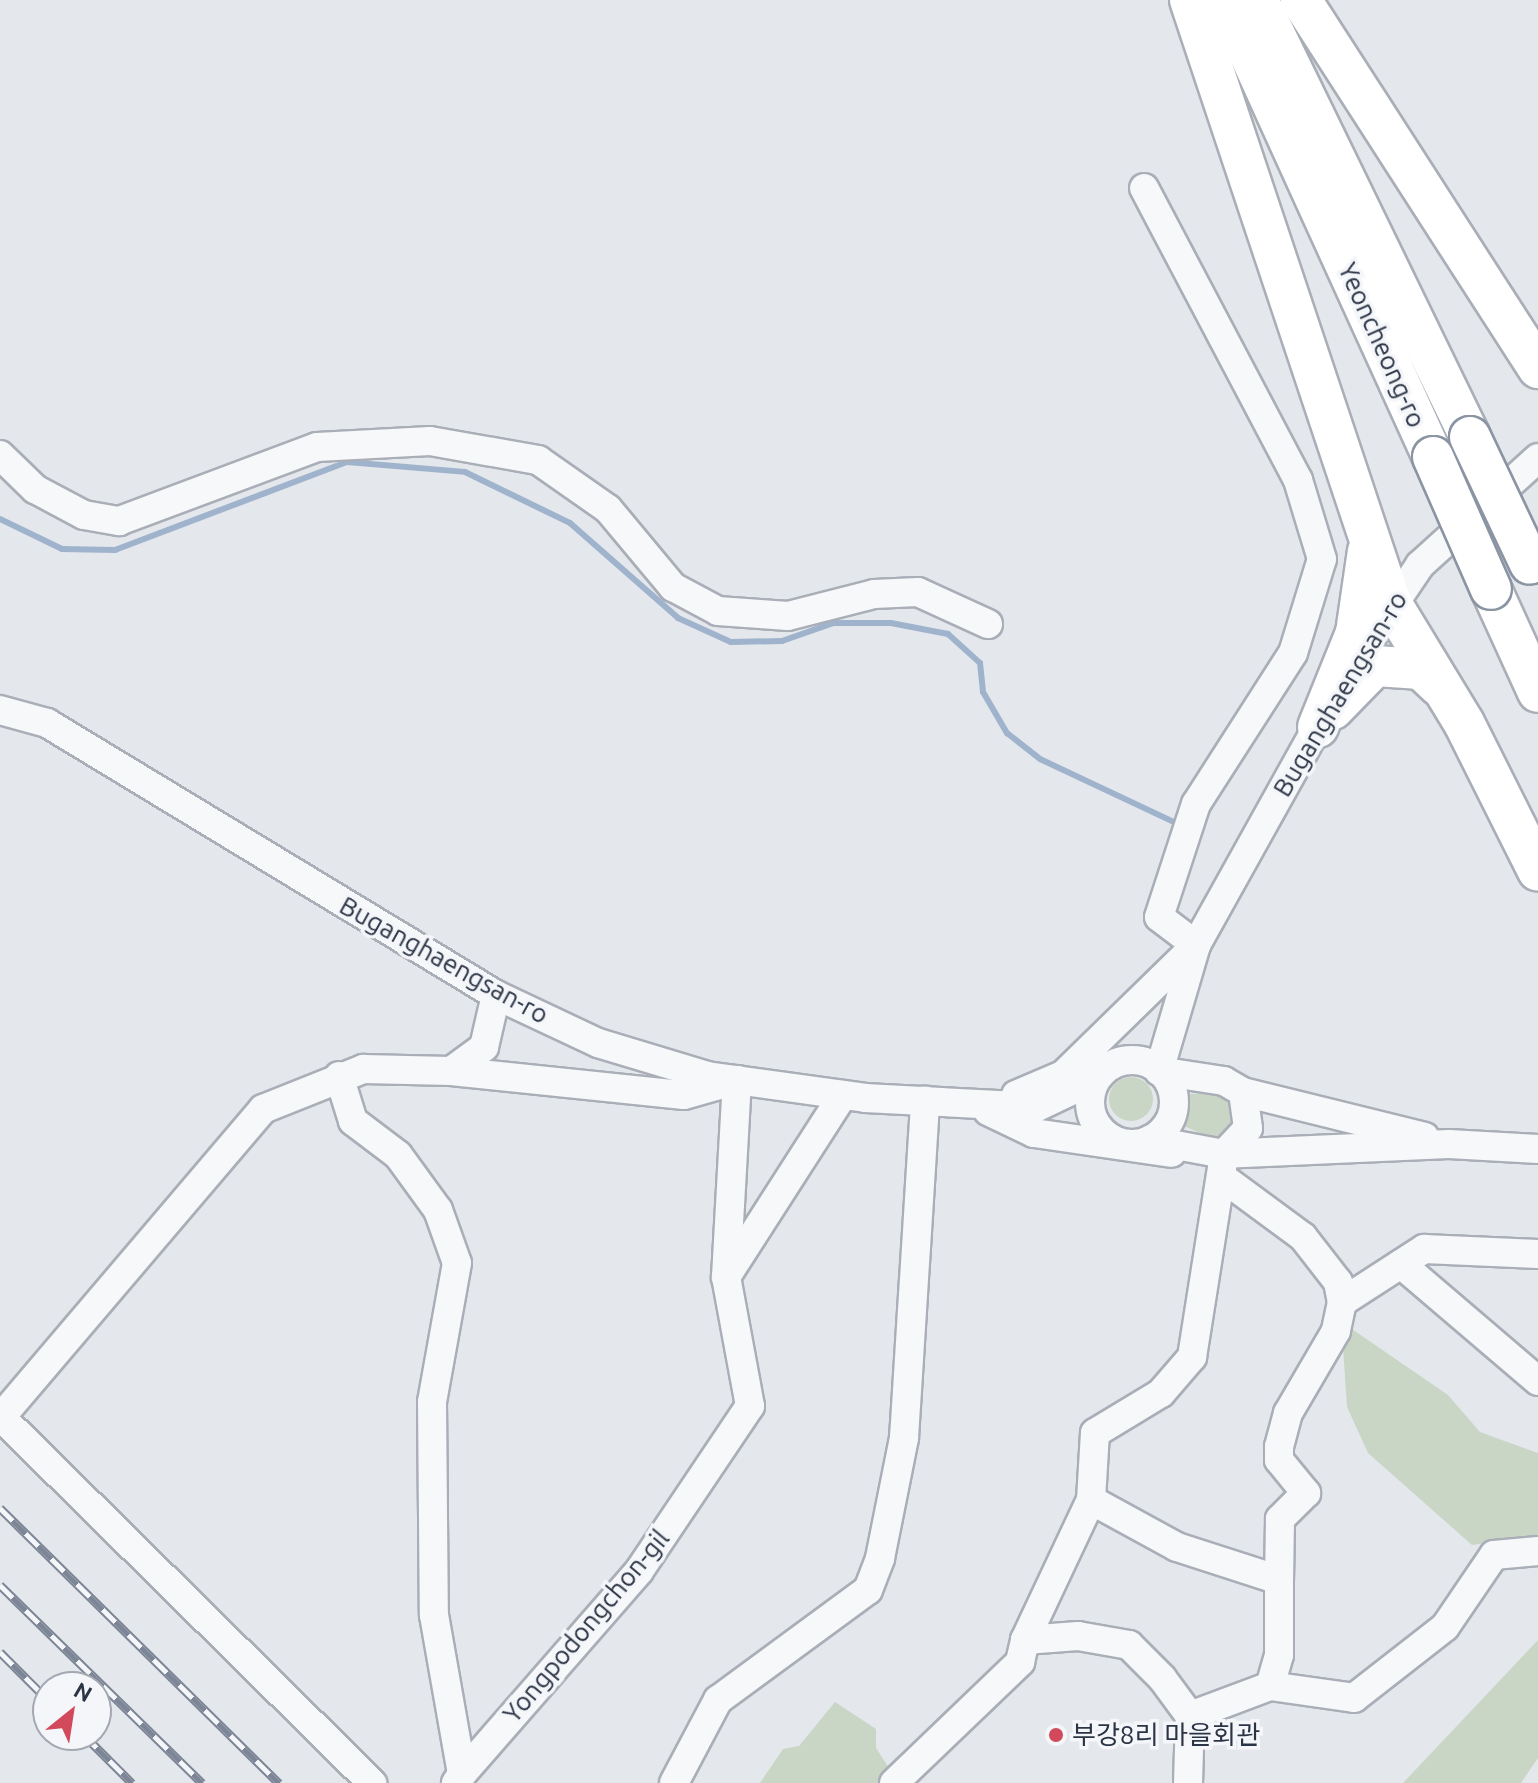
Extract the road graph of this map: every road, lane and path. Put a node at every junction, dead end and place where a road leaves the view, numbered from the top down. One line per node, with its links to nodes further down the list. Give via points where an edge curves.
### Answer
1 (1190, 0): 9 (highway)
2 (1225, 0): 13 (highway, Yeoncheong-ro, bridge)
3 (1258, 0): 10 (highway, Yeoncheong-ro, bridge)
4 (1301, 0): 6 (highway)
5 (1144, 188): 18 (street, via 1298,480 1322,559 1293,653 1196,804 1159,917)
6 (1534, 359)
7 (0, 455): 12 (street, via 35,489 84,515 119,521 317,447 430,441 538,460 608,509 673,587 718,611 788,616 874,594 918,592)
8 (1538, 458): 11 (street, Buganghaengsan-ro, via 1452,532)
9 (1366, 519): 11 (highway); 16 (highway, via 1369,579 1356,633)
10 (1534, 572)
11 (1391, 603): 14 (highway); 16 (street, Buganghaengsan-ro)
12 (988, 624)
13 (1538, 692)
14 (1445, 693): 16 (highway, via 1421,669 1375,666); 17 (highway)
15 (0, 710): 19 (street, Buganghaengsan-ro, via 47,723)
16 (1318, 727): 18 (street, Buganghaengsan-ro)
17 (1538, 871)
18 (1192, 955): 21 (street); 22 (street); 24 (street, via 1178,1041 1185,1065); 29 (street, via 1063,1075)
19 (496, 995): 20 (street, via 484,1047); 25 (street, Buganghaengsan-ro, via 598,1043)
20 (451, 1071): 23 (street, via 363,1069); 25 (street, via 684,1095)
21 (1159, 1071): 22 (street, via 1137,1061); 24 (street); 31 (street, via 1172,1090 1172,1114)
22 (1105, 1072): 29 (street, via 1037,1107); 30 (street, via 1091,1114)
23 (339, 1076): 40 (street, via 263,1109); 47 (street, Yongpodongchon-gil, via 353,1121 423,1186 457,1263 432,1402 434,1615)
24 (1208, 1078): 26 (street)
25 (737, 1080): 27 (street, Buganghaengsan-ro); 37 (street, Yongpodongchon-gil)
26 (1243, 1092): 32 (street); 34 (street, via 1248,1128)
27 (843, 1095): 28 (street, Buganghaengsan-ro); 37 (street)
28 (925, 1101): 29 (street, Buganghaengsan-ro); 49 (street, via 904,1438 880,1558 857,1600 718,1700)
29 (977, 1106): 30 (street); 34 (street, via 1034,1133)
30 (1104, 1134): 31 (street, via 1126,1143)
31 (1149, 1140): 34 (street)
32 (1449, 1144): 33 (street); 34 (street)
33 (1538, 1149)
34 (1223, 1166): 38 (street, via 1303,1237 1338,1282); 41 (street, via 1192,1357 1161,1393 1095,1433)
35 (1538, 1254): 36 (street, via 1424,1249)
36 (1401, 1264): 38 (street); 39 (street)
37 (726, 1277): 47 (street, Yongpodongchon-gil, via 750,1406 639,1571)
38 (1342, 1302): 43 (street, via 1336,1331 1288,1413 1279,1447 1279,1460 1306,1493 1280,1519)
39 (1538, 1381)
40 (1, 1416): 48 (street)
41 (1091, 1500): 43 (street, via 1177,1547); 44 (street)
42 (1538, 1551): 45 (street, via 1494,1555 1445,1627 1354,1698)
43 (1279, 1580): 45 (street, via 1279,1655)
44 (1025, 1640): 46 (street, via 1078,1636 1129,1645); 50 (street, via 1020,1662)
45 (1270, 1686): 46 (street)
46 (1190, 1716): 51 (street)
47 (459, 1778)
48 (372, 1783)
49 (674, 1783)
50 (894, 1783)
51 (1188, 1783)

